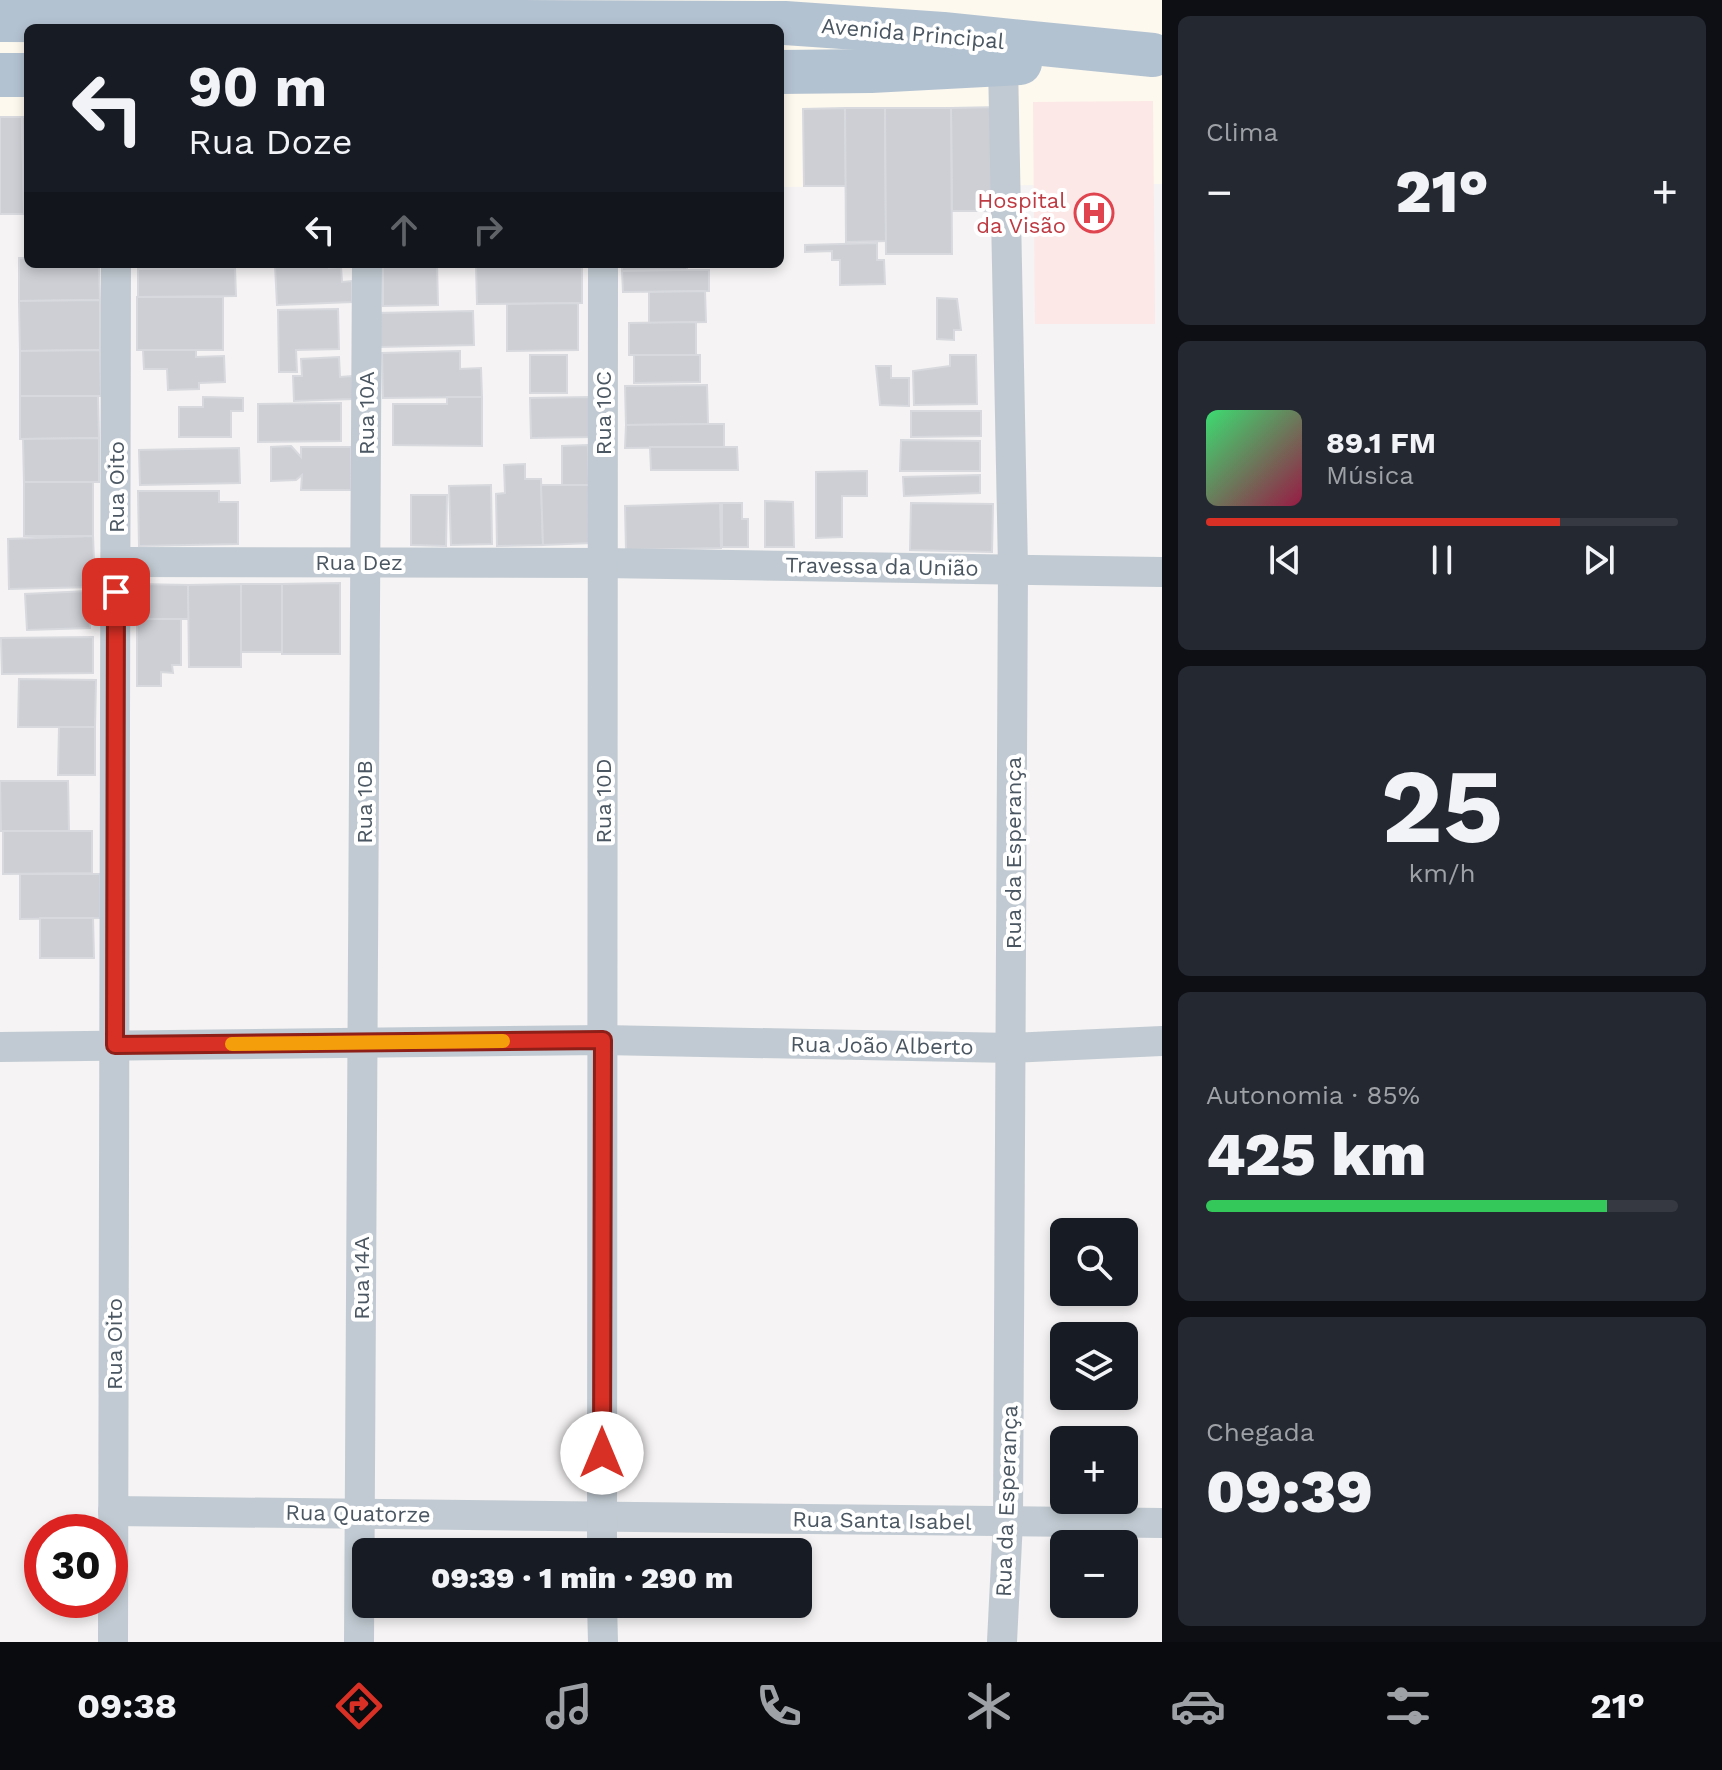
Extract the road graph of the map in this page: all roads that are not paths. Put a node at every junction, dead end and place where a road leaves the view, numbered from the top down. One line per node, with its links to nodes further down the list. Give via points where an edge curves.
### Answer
1 (218, 10): 2 (main road, Avenida Principal); 4 (main road, Avenida Principal)
2 (447, 10): 3 (main road, Avenida Principal)
3 (686, 10): 5 (main road, Avenida Principal)
4 (0, 20)
5 (1157, 55): 6 (main road, Avenida Principal)
6 (1003, 64): 7 (main road, Avenida Principal); 16 (street, Rua da Esperança)
7 (784, 72)
8 (0, 75): 9 (main road)
9 (24, 75)
10 (116, 268): 13 (street, Rua Oito)
11 (367, 268): 14 (street, Rua 10A)
12 (603, 268): 15 (street, Rua 10C)
13 (116, 562): 14 (street, Rua Dez); 21 (street, Rua Oito)
14 (365, 562): 15 (street, Rua Dez); 20 (street, Rua 10B)
15 (603, 563): 16 (street, Travessa da União); 18 (street, Rua 10D)
16 (1013, 567): 17 (street, Travessa da União); 23 (street, Rua da Esperança)
17 (1162, 572)
18 (603, 1040): 20 (street, Rua João Alberto); 23 (street, Rua João Alberto); 26 (street, Rua 10D)
19 (1162, 1041): 23 (street, Rua João Alberto)
20 (362, 1043): 21 (street, Rua João Alberto); 25 (street, Rua 14A)
21 (115, 1045): 22 (street); 24 (street, Rua Oito)
22 (0, 1047)
23 (1012, 1048): 27 (street, Rua da Esperança)
24 (113, 1511): 25 (street, Rua Quatorze); 31 (street, Rua Oito)
25 (360, 1513): 26 (street, Rua Quatorze); 32 (street, Rua 14A)
26 (602, 1516): 27 (street, Rua Santa Isabel); 29 (street, Rua 10D)
27 (1008, 1521): 28 (street, Rua Santa Isabel); 34 (street, Rua da Esperança)
28 (1162, 1523)
29 (602, 1538)
30 (602, 1618): 33 (street)
31 (113, 1642)
32 (359, 1642)
33 (603, 1642)
34 (1002, 1642)

